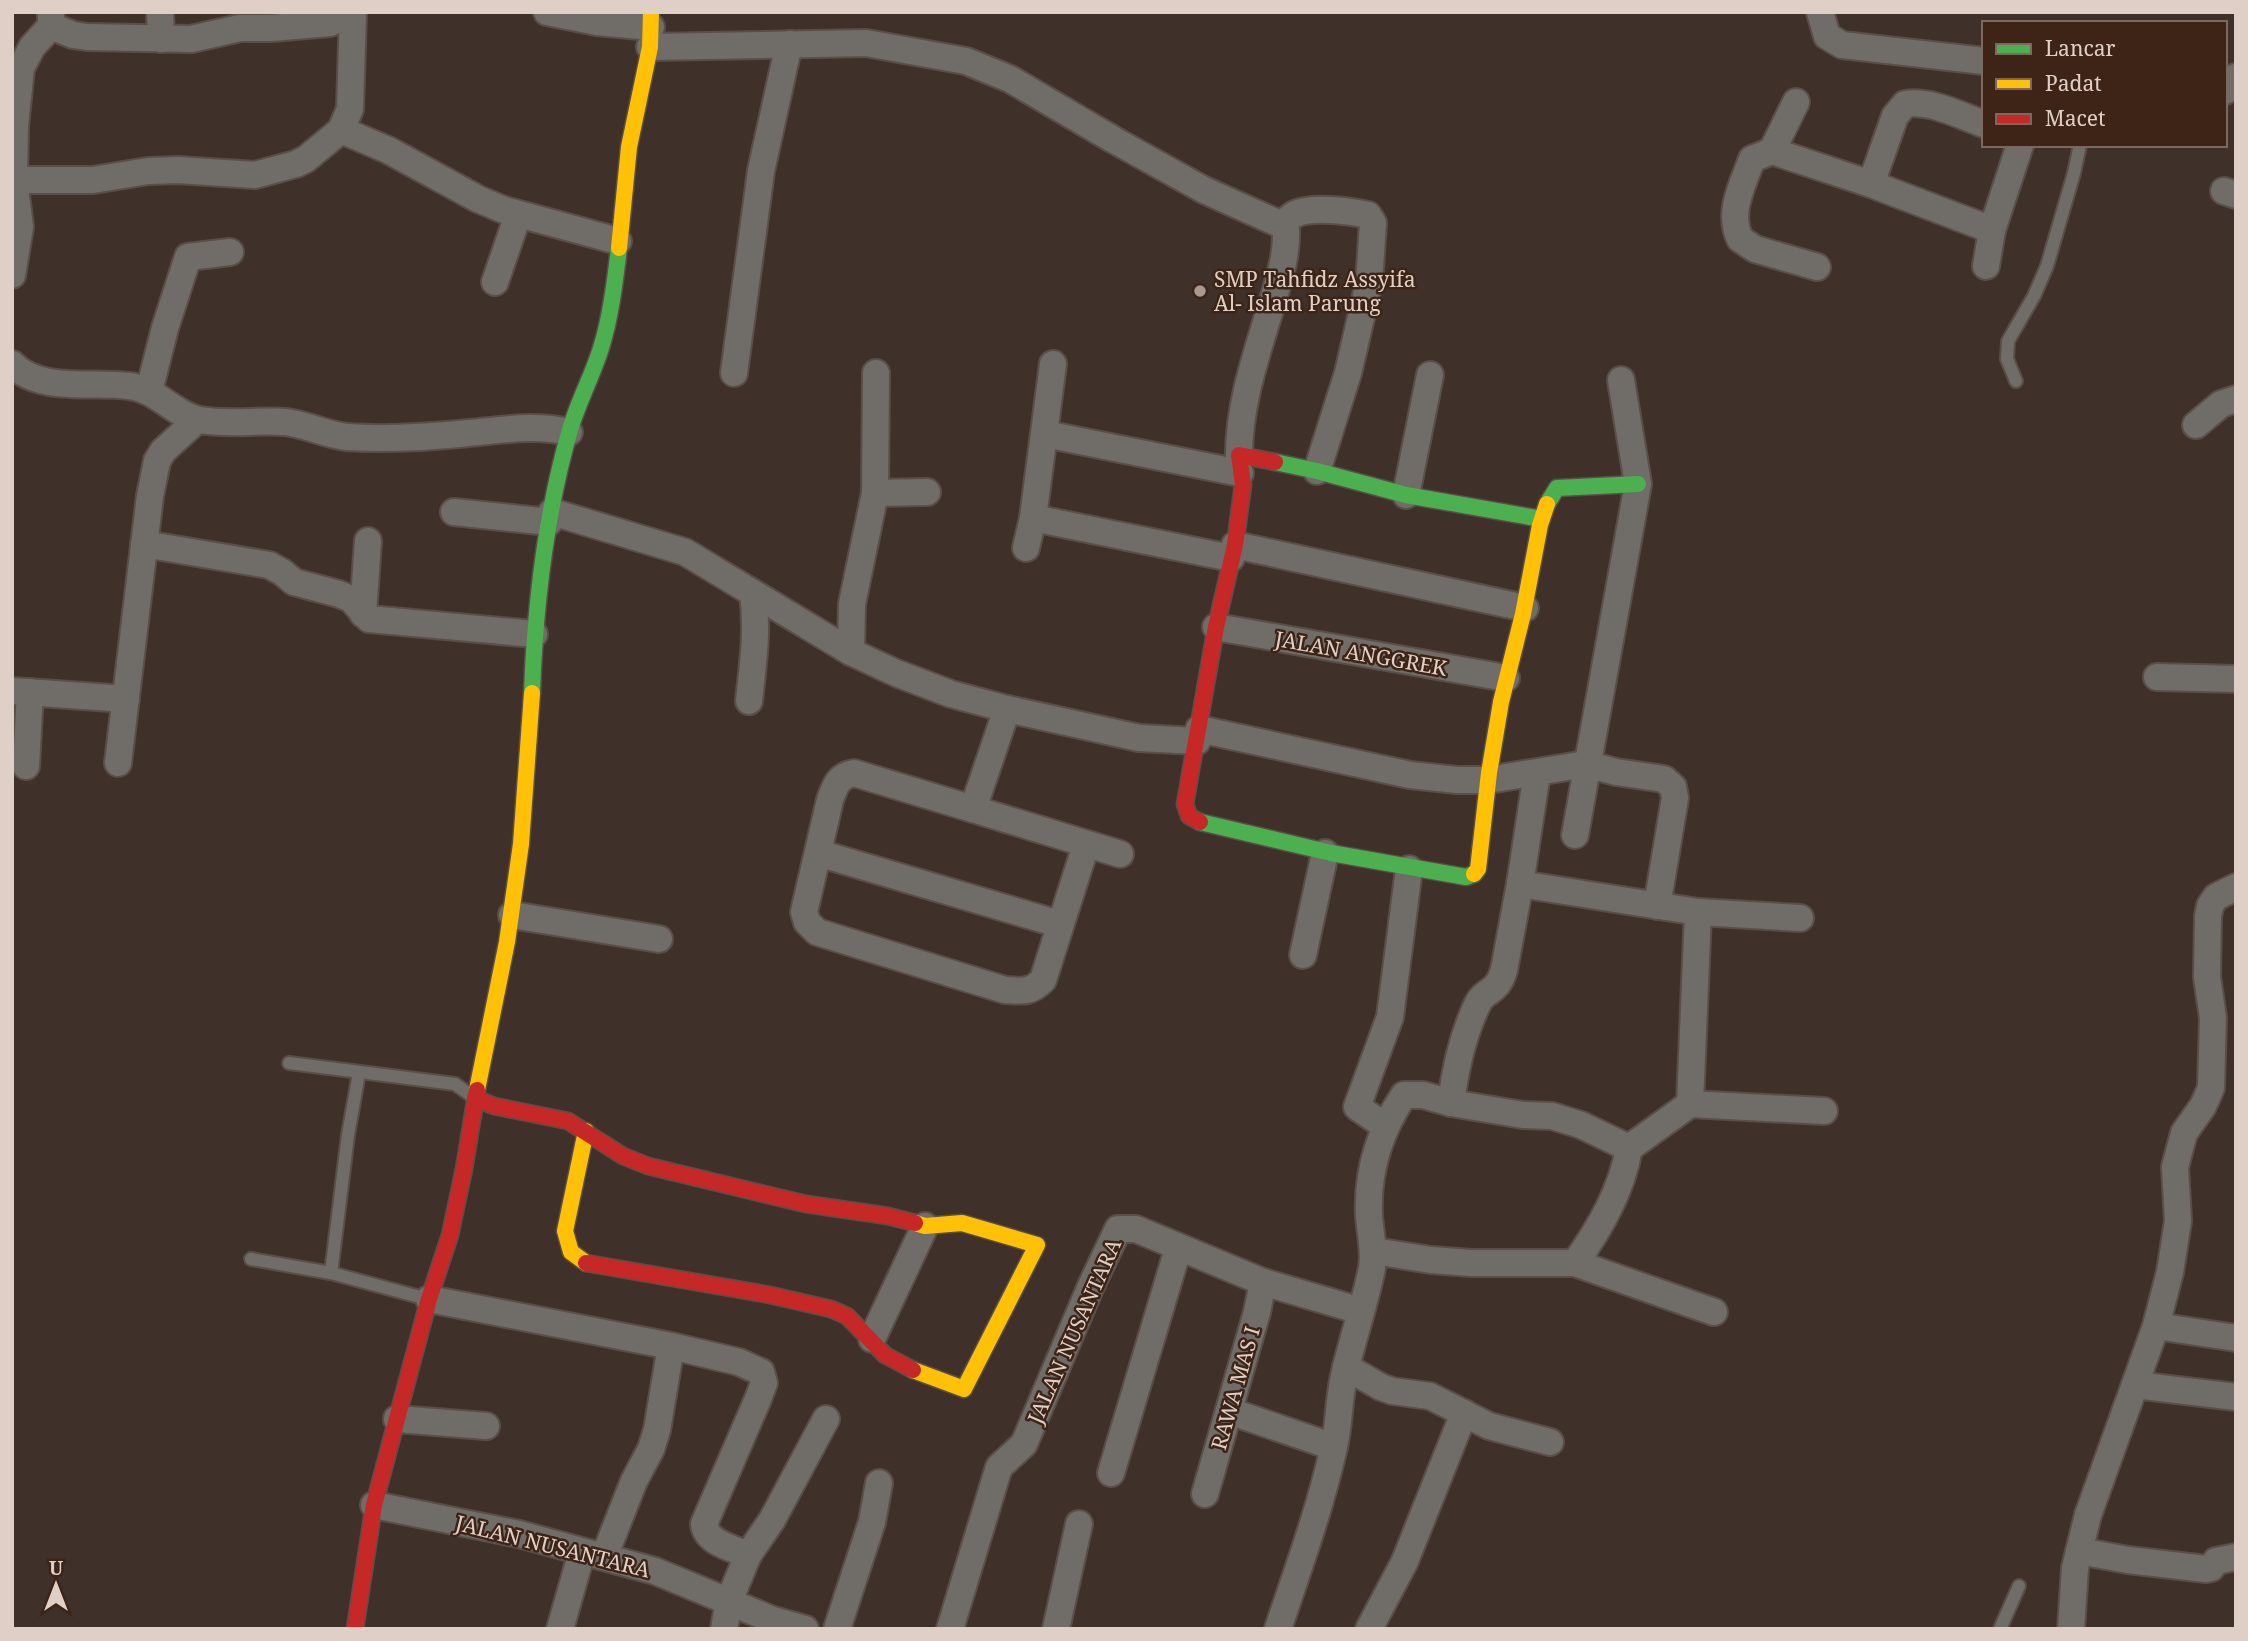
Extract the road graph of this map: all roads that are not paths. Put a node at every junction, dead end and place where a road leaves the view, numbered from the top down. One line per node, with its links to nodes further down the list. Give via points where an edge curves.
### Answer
1 (160, 12): 7 (street)
2 (351, 12): 7 (street, via 330,23 240,28 191,39); 12 (street, via 350,109)
3 (548, 12): 6 (street)
4 (1820, 12): 9 (street, via 1827,36 1842,46)
5 (51, 19): 7 (street, via 73,35); 16 (street, via 21,68)
6 (651, 29): 8 (street); 22 (street)
7 (161, 39)
8 (789, 44): 19 (street, via 866,43 966,61 1010,79 1204,190); 30 (street, via 761,172)
9 (1982, 61)
10 (1796, 102): 15 (street)
11 (1982, 123): 17 (street, via 1929,104 1905,104 1895,116)
12 (341, 130): 16 (street, via 306,159 255,175 178,170 93,180); 18 (street)
13 (2019, 147): 21 (street)
14 (2080, 147): 34 (lane, via 2047,266 2008,341 2007,359)
15 (1772, 151): 17 (street); 25 (street, via 1752,159 1735,209 1737,233 1755,249)
16 (13, 180): 20 (street)
17 (1871, 184): 21 (street)
18 (518, 215): 22 (street); 27 (street)
19 (1282, 225): 41 (street, via 1286,230 1285,258 1248,386 1238,436); 42 (street, via 1295,214 1312,211 1356,212 1368,215 1373,223 1369,283 1348,373)
20 (16, 227): 26 (street)
21 (1992, 230): 24 (street)
22 (618, 241): 39 (street, via 615,283 601,348)
23 (230, 252): 35 (street, via 188,257)
24 (1986, 266)
25 (1817, 268)
26 (12, 275)
27 (495, 282)
28 (1053, 363): 40 (street)
29 (12, 365): 35 (street, via 21,374 38,379)
30 (734, 373)
31 (876, 373): 45 (street)
32 (1430, 375): 46 (street)
33 (1621, 380): 43 (street)
34 (2016, 381)
35 (149, 391): 37 (street)
36 (2236, 399): 38 (street, via 2221,404)
37 (198, 420): 39 (street, via 283,422 343,437 420,437 529,426); 52 (street, via 157,461)
38 (2196, 425)
39 (569, 432): 48 (street)
40 (1045, 435): 41 (street); 49 (street)
41 (1239, 464): 42 (street); 54 (street, via 1243,485)
42 (1317, 471): 46 (street)
43 (1637, 484): 50 (street, via 1557,488); 70 (street)
44 (927, 492): 45 (street)
45 (875, 494): 60 (street, via 852,604)
46 (1406, 495): 50 (street)
47 (453, 512): 48 (street)
48 (550, 517): 55 (street, via 685,552); 59 (street)
49 (1033, 518): 53 (street); 54 (street)
50 (1542, 519): 56 (street)
51 (368, 541): 57 (street)
52 (144, 544): 57 (street, via 269,565 294,582 351,599); 65 (street)
53 (1026, 548)
54 (1233, 552): 56 (street); 58 (street)
55 (753, 593): 60 (street); 66 (street, via 757,623)
56 (1525, 608): 62 (street)
57 (363, 614): 59 (street, via 379,621)
58 (1216, 627): 62 (street, JALAN ANGGREK); 68 (street)
59 (534, 634): 85 (street, via 530,742)
60 (851, 652): 67 (street, via 940,690)
61 (2157, 677): 63 (street)
62 (1506, 678): 73 (street)
63 (2236, 679)
64 (21, 692): 65 (street); 71 (street)
65 (126, 699): 69 (street)
66 (749, 701)
67 (1006, 709): 68 (street, via 1139,738); 74 (street)
68 (1198, 735): 73 (street, via 1410,775); 78 (street, via 1185,804 1189,816)
69 (118, 763)
70 (1586, 764): 72 (street); 75 (street); 83 (street, via 1664,779 1672,788 1675,798)
71 (26, 766)
72 (1537, 773): 73 (street); 81 (street)
73 (1488, 780): 80 (street, via 1478,869 1473,875)
74 (973, 809): 76 (street); 77 (street, via 854,773 846,775 835,785)
75 (1575, 835)
76 (1086, 845): 79 (street); 87 (street)
77 (818, 853): 87 (street); 87 (street, via 804,912 817,932 1005,990 1034,989 1043,980)
78 (1325, 853): 80 (street); 89 (street)
79 (1120, 854)
80 (1409, 869): 96 (street, via 1390,1017 1357,1107)
81 (1520, 884): 83 (street); 93 (street, via 1500,984 1479,1000)
82 (2236, 887): 109 (street, via 2216,897 2207,916 2207,977 2213,1018 2211,1088 2184,1133 2175,1167 2178,1221)
83 (1657, 906): 84 (street)
84 (1698, 912): 86 (street); 94 (street)
85 (512, 915): 88 (street); 92 (street)
86 (1800, 918)
87 (1059, 925)
88 (659, 939)
89 (1304, 955)
90 (289, 1063): 91 (lane)
91 (359, 1073): 92 (lane, via 455,1084); 104 (lane)
92 (475, 1098): 97 (street, via 568,1121); 106 (street, via 450,1235)
93 (1451, 1103): 96 (street, via 1404,1095); 98 (street, via 1552,1116)
94 (1690, 1104): 95 (street); 98 (street)
95 (1824, 1111)
96 (1385, 1126): 101 (street, via 1371,1173 1369,1216)
97 (586, 1131): 99 (street, via 605,1146 648,1166); 111 (street, via 565,1231 571,1255 590,1265 831,1308)
98 (1629, 1148): 103 (street, via 1621,1183)
99 (925, 1226): 111 (street); 111 (street, via 962,1223 1037,1245 964,1389 912,1370 885,1355)
100 (1178, 1248): 105 (street, JALAN NUSANTARA); 123 (street); 139 (street, JALAN NUSANTARA, via 1136,1229 1118,1229 1024,1444 999,1467)
101 (1374, 1251): 103 (street, via 1444,1261); 107 (street)
102 (251, 1259): 104 (lane)
103 (1575, 1263): 108 (street)
104 (331, 1273): 106 (lane)
105 (1262, 1282): 107 (street, JALAN NUSANTARA); 116 (street, RAWA MAS I)
106 (429, 1299): 112 (street); 118 (street)
107 (1361, 1311): 113 (street)
108 (1714, 1312)
109 (2156, 1326): 110 (street); 114 (street)
110 (2236, 1338)
111 (872, 1339)
112 (671, 1346): 129 (street, via 657,1430); 130 (street, via 739,1362 763,1375 758,1399 704,1524 715,1541)
113 (1346, 1367): 117 (street, via 1381,1387 1430,1396); 122 (street)
114 (2136, 1385): 115 (street); 128 (street)
115 (2236, 1397)
116 (1229, 1410): 122 (street); 125 (street, RAWA MAS I)
117 (1464, 1413): 121 (street, via 1497,1429); 142 (street, via 1405,1561)
118 (397, 1419): 120 (street); 126 (street)
119 (826, 1419): 130 (street)
120 (486, 1426)
121 (1550, 1442)
122 (1334, 1447): 141 (street, via 1313,1528)
123 (1111, 1473)
124 (879, 1483): 138 (street, via 872,1522)
125 (1205, 1494)
126 (374, 1505): 129 (street, JALAN NUSANTARA, via 519,1534); 134 (street)
127 (1079, 1524): 140 (street)
128 (2079, 1551): 131 (street, via 2206,1569 2216,1561); 144 (street)
129 (593, 1555): 133 (street, JALAN NUSANTARA, via 655,1571); 135 (street)
130 (748, 1555): 133 (street)
131 (2236, 1557)
132 (2019, 1586): 143 (lane)
133 (729, 1601): 136 (street); 137 (street, JALAN NUSANTARA)
134 (355, 1629)
135 (560, 1629)
136 (724, 1629)
137 (805, 1629)
138 (837, 1629)
139 (950, 1629)
140 (1056, 1629)
141 (1278, 1629)
142 (1369, 1629)
143 (2000, 1629)
144 (2071, 1629)

